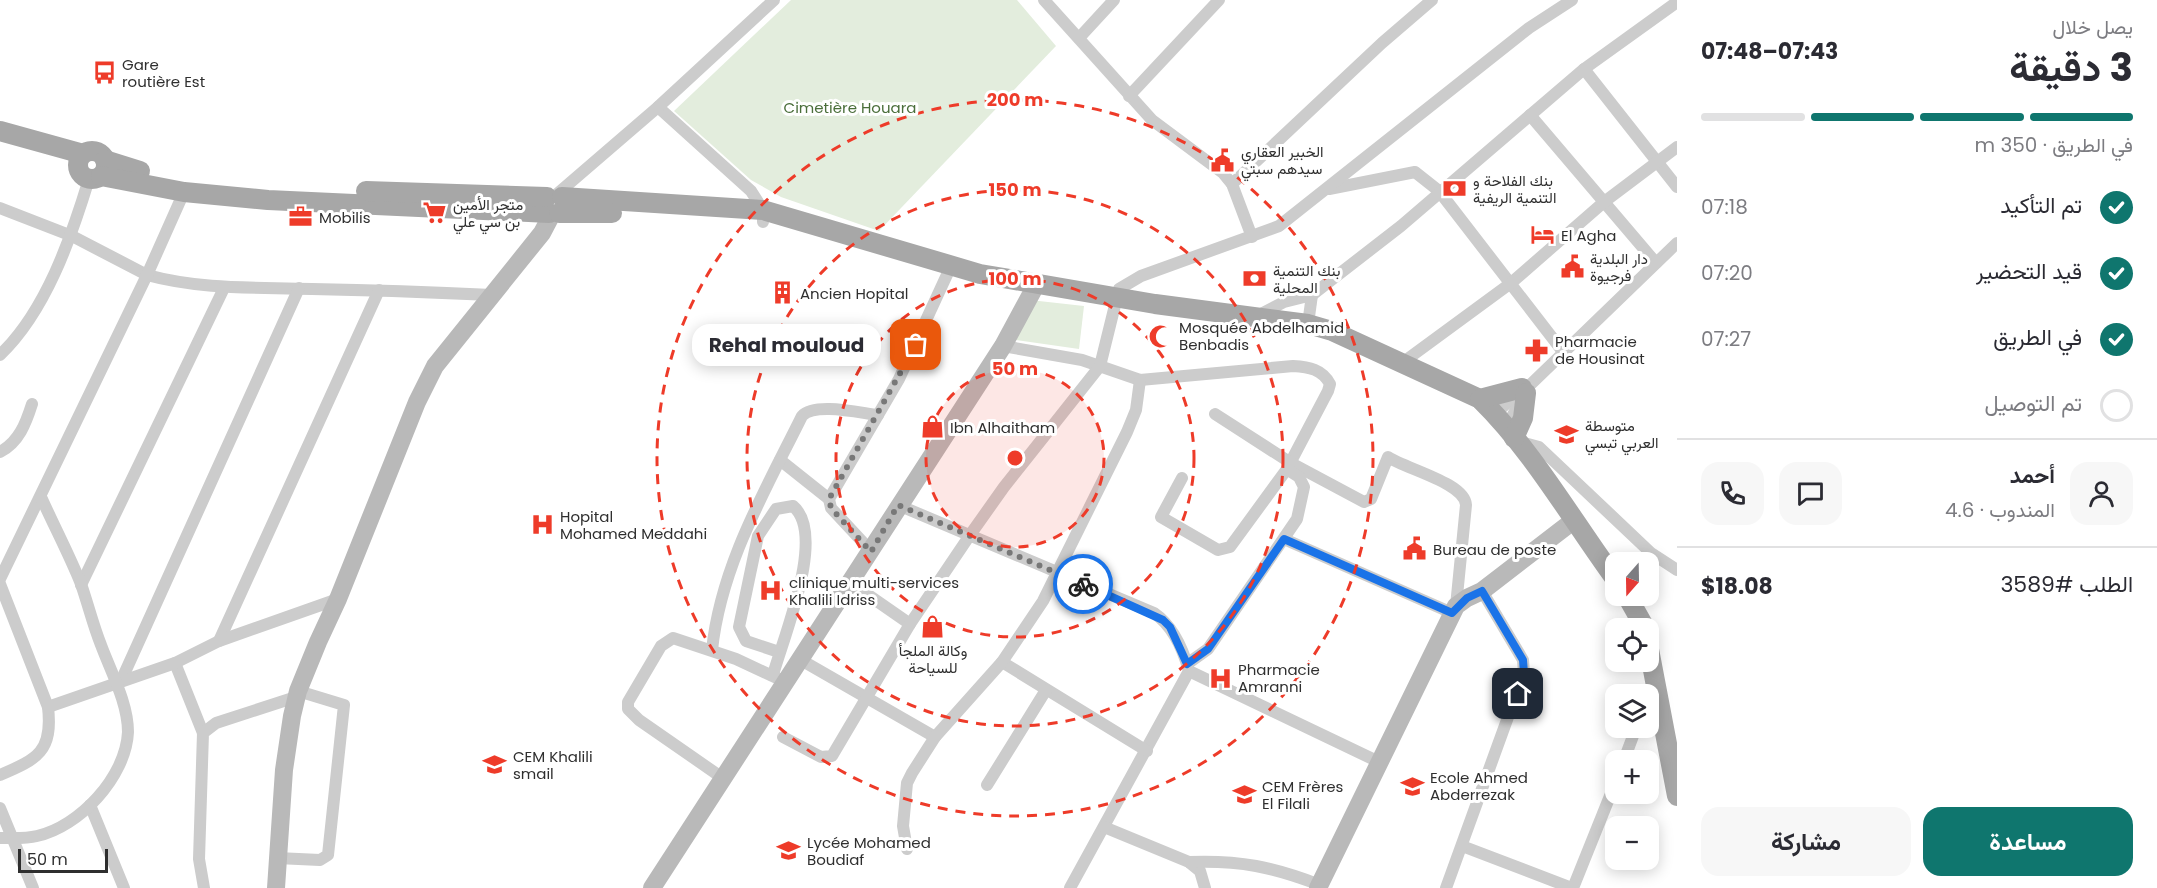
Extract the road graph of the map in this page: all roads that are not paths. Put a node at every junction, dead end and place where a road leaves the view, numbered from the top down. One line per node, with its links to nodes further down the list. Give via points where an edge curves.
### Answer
1 (774, 0): 11 (street)
2 (1044, 0): 8 (street)
3 (1114, 0): 8 (street)
4 (1219, 0): 10 (street)
5 (1432, 0): 18 (street)
6 (1572, 0): 20 (street, via 1529,28)
7 (1677, 2): 9 (street)
8 (1079, 38): 10 (street)
9 (1584, 69): 12 (street); 16 (street)
10 (1129, 96): 18 (street, via 1152,120 1212,164)
11 (658, 107): 24 (street); 26 (street, via 751,191)
12 (1530, 116): 21 (street); 23 (street)
13 (0, 131): 17 (main road)
14 (0, 143): 17 (main road)
15 (1677, 147): 16 (street)
16 (1657, 164): 19 (street); 23 (street)
17 (91, 168): 22 (main road); 24 (main road, via 211,184); 27 (street)
18 (1232, 184): 28 (street)
19 (1677, 187)
20 (1328, 189): 21 (street, via 1414,172); 28 (street, via 1279,226)
21 (1439, 191): 33 (street); 39 (street, via 1401,226)
22 (184, 192): 24 (main road, via 268,200); 32 (street)
23 (1604, 202): 30 (street); 33 (street)
24 (554, 204): 26 (main road, via 613,213); 38 (main road, via 542,232)
25 (0, 208): 27 (street)
26 (763, 216): 31 (main road)
27 (72, 236): 32 (street); 45 (street, via 34,312 15,341)
28 (1252, 237): 40 (street, via 1141,276 1119,289)
29 (1677, 243): 30 (street)
30 (1656, 263): 44 (street)
31 (951, 266): 34 (main road); 53 (street, via 924,329)
32 (147, 275): 35 (street); 59 (street)
33 (1511, 283): 44 (street); 46 (street)
34 (1036, 285): 40 (main road); 43 (main road)
35 (224, 288): 36 (street); 72 (street)
36 (299, 288): 37 (street); 87 (street)
37 (379, 290): 38 (street); 77 (street)
38 (492, 295): 74 (main road, via 435,366)
39 (1312, 295): 41 (street, via 1284,302); 42 (street)
40 (1115, 298): 41 (main road); 47 (street)
41 (1256, 316): 42 (main road)
42 (1308, 324): 46 (main road)
43 (1003, 346): 47 (street); 61 (main road)
44 (1564, 352): 49 (street)
45 (0, 355)
46 (1402, 363): 50 (main road)
47 (1100, 366): 48 (street); 63 (street)
48 (1140, 380): 57 (street, via 1293,366 1318,370 1330,384 1328,391); 68 (street, via 1136,410 1127,432)
49 (1526, 389): 50 (main road); 54 (street); 54 (main road, via 1523,418)
50 (1480, 399): 54 (main road)
51 (32, 404): 55 (street, via 24,428)
52 (1215, 414): 57 (street)
53 (878, 415): 56 (street, via 810,410 802,416); 60 (street)
54 (1508, 430): 62 (main road); 67 (street, via 1539,447 1651,553)
55 (0, 452)
56 (780, 460): 60 (street); 78 (street, via 729,572)
57 (1289, 466): 58 (street, via 1230,547 1223,550 1161,517); 64 (street, via 1304,487 1297,519); 75 (street, via 1364,502 1371,499 1388,457 1459,492 1466,505)
58 (1182, 478)
59 (41, 497): 69 (street); 72 (street)
60 (829, 499): 65 (street, via 831,508)
61 (898, 505): 63 (street); 65 (main road)
62 (1573, 521): 66 (main road); 73 (main road)
63 (970, 535): 68 (street); 76 (street)
64 (1284, 539): 75 (street); 83 (street, via 1208,649)
65 (871, 552): 70 (main road)
66 (1605, 565)
67 (1677, 570)
68 (1058, 573): 81 (street); 83 (street, via 1163,620)
69 (0, 579)
70 (851, 583): 76 (street); 80 (main road)
71 (0, 584): 92 (street)
72 (81, 585): 87 (street, via 90,618)
73 (1482, 591): 75 (main road); 107 (street, via 1523,660 1524,673)
74 (338, 599): 77 (street); 90 (main road)
75 (1454, 610): 97 (main road)
76 (910, 624): 91 (street)
77 (219, 641): 82 (street)
78 (712, 650): 86 (street); 99 (street, via 673,638 665,642 627,705 639,720)
79 (779, 652): 79 (street, via 796,602 805,557 803,519 793,506 776,509 758,536 739,627 746,641); 86 (street)
80 (801, 660): 86 (main road); 91 (street)
81 (1002, 662): 89 (street); 95 (street)
82 (175, 663): 87 (street); 93 (street)
83 (1188, 667): 96 (street); 97 (street)
84 (1655, 672): 85 (main road)
85 (1656, 675): 88 (street); 101 (main road)
86 (779, 679): 99 (main road)
87 (118, 681): 92 (street); 103 (street, via 128,734 113,776)
88 (1652, 684)
89 (1046, 690): 96 (street); 100 (street)
90 (297, 694): 93 (street, via 216,723); 109 (main road, via 284,771); 109 (street, via 341,703 345,711 328,855 320,860)
91 (866, 698): 94 (street, via 832,756 821,757); 95 (street)
92 (48, 707): 98 (street, via 47,743 38,756)
93 (203, 733): 114 (street, via 199,859)
94 (783, 737)
95 (935, 737): 108 (street, via 908,783 903,826)
96 (1147, 751): 105 (street)
97 (1379, 762): 111 (main road)
98 (0, 775)
99 (724, 779): 116 (main road)
100 (987, 785)
101 (1677, 796)
102 (1607, 804): 120 (street)
103 (90, 805): 106 (street, via 62,827 38,836); 113 (street)
104 (0, 808): 106 (street)
105 (1104, 827): 110 (street); 117 (street)
106 (6, 838): 112 (street)
107 (1462, 846): 119 (street); 120 (street)
108 (907, 849)
109 (277, 858): 115 (main road)
110 (1189, 862): 111 (street, via 1258,864); 118 (street, via 1200,871)
111 (1319, 886)
112 (33, 888)
113 (124, 888)
114 (204, 888)
115 (276, 888)
116 (652, 888)
117 (1070, 888)
118 (1205, 888)
119 (1446, 888)
120 (1572, 888)

